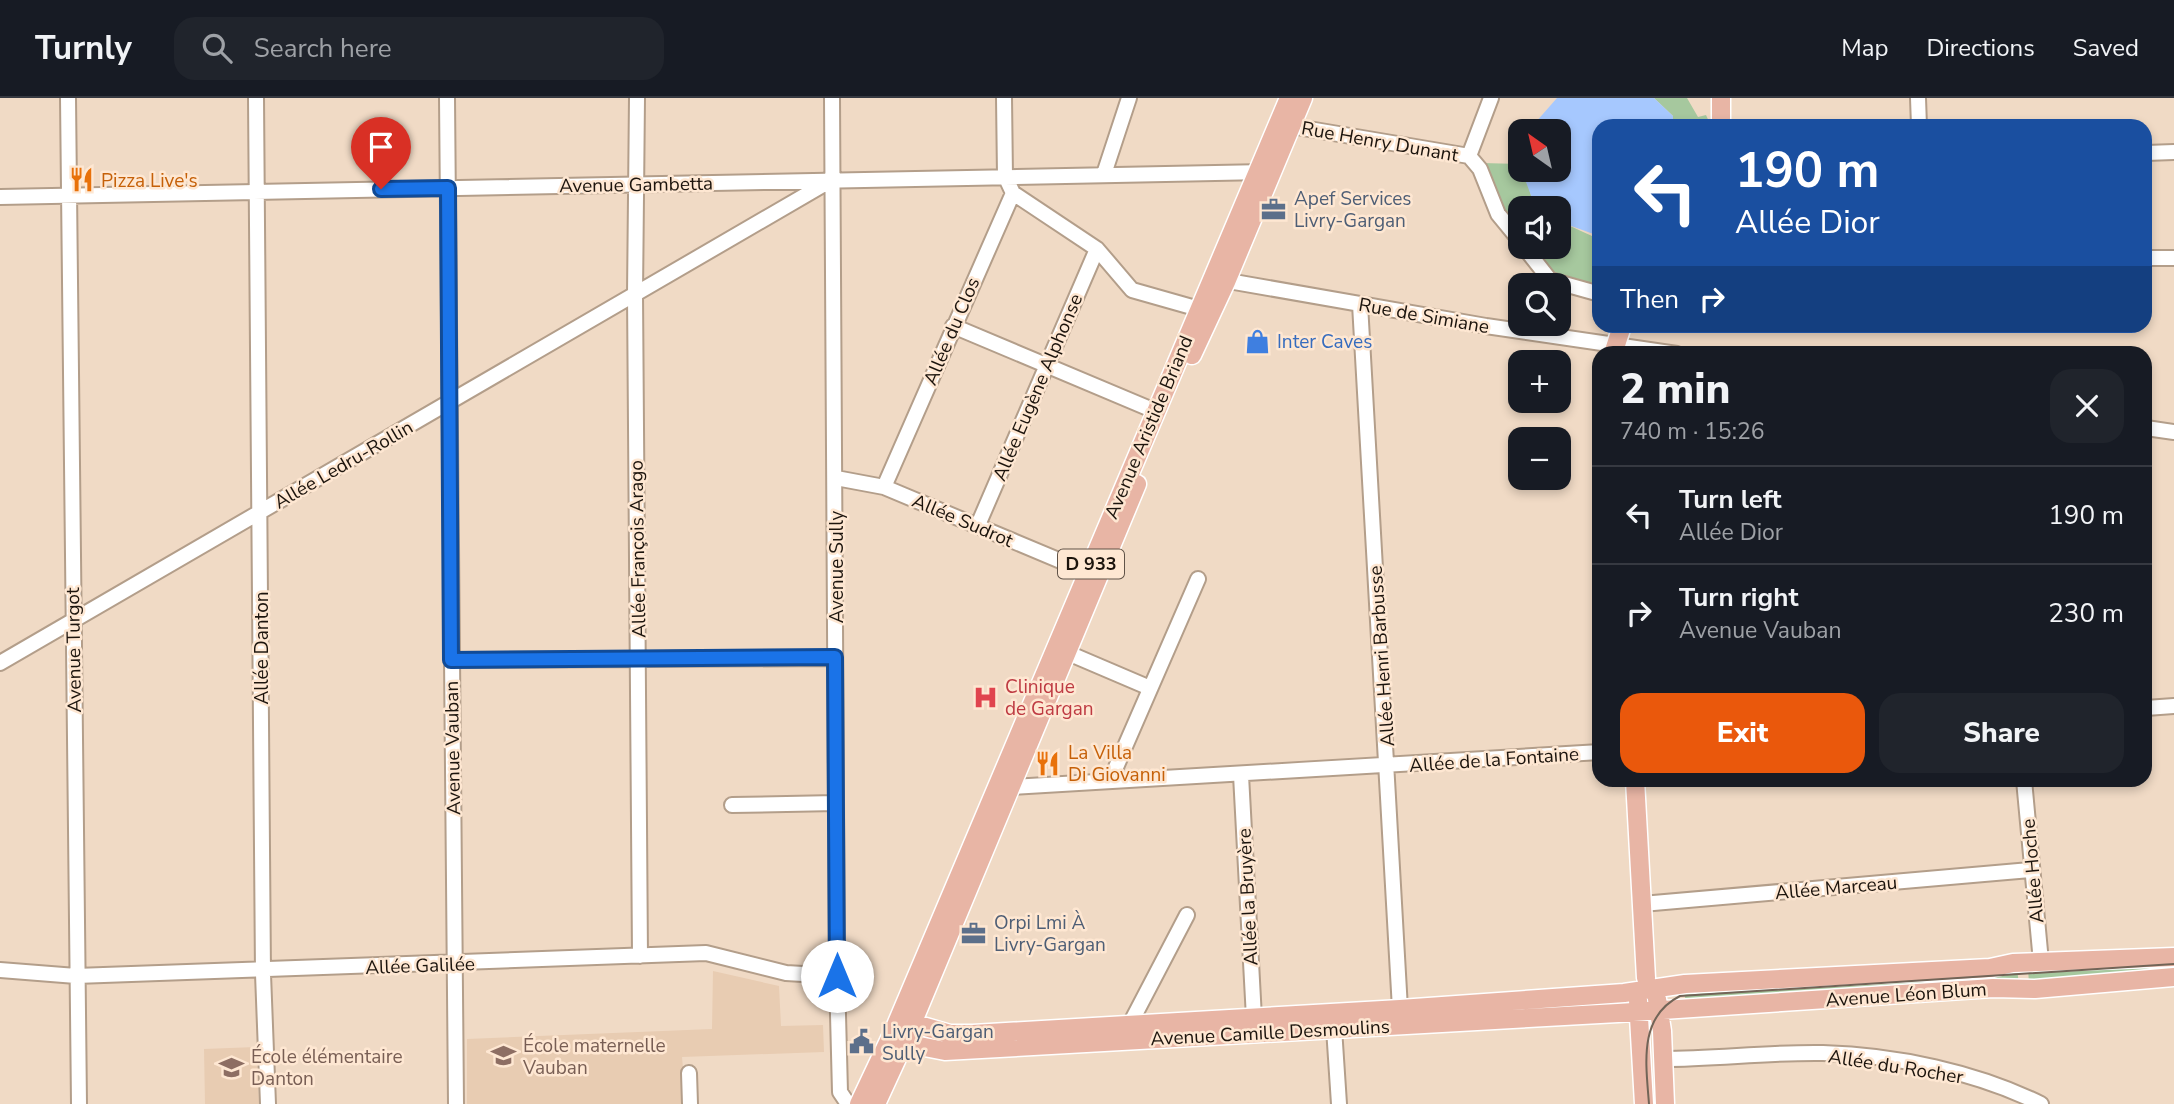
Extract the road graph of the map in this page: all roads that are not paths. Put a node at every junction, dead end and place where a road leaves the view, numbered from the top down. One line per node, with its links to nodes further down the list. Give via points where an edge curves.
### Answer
1 (68, 98): 27 (street, Avenue Turgot)
2 (256, 98): 25 (street, Allée Danton)
3 (447, 98): 24 (street, Avenue Vauban)
4 (637, 98): 23 (street, Allée François Arago)
5 (832, 98): 22 (street, Avenue Sully)
6 (1004, 98): 21 (street)
7 (1129, 98): 20 (street)
8 (1289, 98): 19 (main road, Avenue Aristide Briand / D 933)
9 (1303, 98): 15 (main road, Avenue Aristide Briand / D 933)
10 (1491, 98): 18 (street)
11 (1721, 98): 13 (main road)
12 (1918, 98): 14 (street)
13 (1721, 119)
14 (1919, 119)
15 (1291, 126): 18 (street, Rue Henry Dunant); 19 (main road, Avenue Aristide Briand / D 933)
16 (2174, 152): 17 (street)
17 (2152, 153)
18 (1469, 156): 29 (street)
19 (1265, 172): 20 (street, Avenue Gambetta); 34 (main road, Avenue Aristide Briand / D 933)
20 (1104, 174): 21 (street, Avenue Gambetta)
21 (1005, 176): 22 (street, Avenue Gambetta); 26 (street)
22 (831, 180): 23 (street, Avenue Gambetta); 36 (street, Allée Ledru-Rollin); 46 (street, Avenue Sully)
23 (636, 184): 24 (street, Avenue Gambetta); 36 (street, Allée François Arago)
24 (448, 188): 25 (street, Avenue Gambetta); 42 (street, Avenue Vauban)
25 (257, 192): 27 (street, Avenue Gambetta); 48 (street, Allée Danton)
26 (1013, 193): 30 (street); 39 (street, Allée du Clos)
27 (69, 196): 28 (street, Avenue Gambetta); 52 (street, Avenue Turgot)
28 (0, 197)
29 (1508, 226)
30 (1097, 249): 38 (street, via 1132,290); 41 (street, Allée Eugène Alphonse)
31 (2152, 258): 32 (street)
32 (2174, 258)
33 (1533, 259): 35 (street, via 1550,280)
34 (1219, 280): 37 (street, Rue de Simiane); 38 (main road, Avenue Aristide Briand / D 933); 53 (main road, Avenue Aristide Briand / D 933)
35 (1592, 292)
36 (635, 294): 42 (street, Allée Ledru-Rollin); 54 (street, Allée François Arago)
37 (1360, 304): 40 (street, Rue de Simiane, via 1594,340); 62 (street, Allée Henri Barbusse)
38 (1199, 309): 43 (main road, Avenue Aristide Briand / D 933)
39 (953, 326): 41 (street); 47 (street, Allée du Clos)
40 (1606, 346)
41 (1046, 365): 43 (street); 49 (street, Allée Eugène Alphonse)
42 (449, 402): 48 (street, Allée Ledru-Rollin); 56 (street, Avenue Vauban)
43 (1155, 411): 50 (main road, Avenue Aristide Briand / D 933)
44 (2152, 429): 45 (street)
45 (2174, 432)
46 (836, 478): 47 (street, Allée Sudrot); 55 (street, Avenue Sully)
47 (884, 487): 49 (street, Allée Sudrot)
48 (260, 512): 52 (street, Allée Ledru-Rollin); 78 (street, Allée Danton)
49 (978, 525): 50 (street, Allée Sudrot)
50 (1087, 572): 90 (main road, Avenue Aristide Briand / D 933)
51 (1198, 579): 58 (street)
52 (72, 621): 57 (street, Allée Ledru-Rollin); 79 (street, Avenue Turgot)
53 (1068, 653): 58 (street); 65 (main road, Avenue Aristide Briand / D 933)
54 (638, 657): 55 (street); 56 (street); 73 (street, Allée François Arago)
55 (835, 657): 68 (street, Avenue Sully)
56 (451, 660): 76 (street, Avenue Vauban)
57 (0, 663)
58 (1150, 688): 64 (street)
59 (2174, 706): 60 (street)
60 (2152, 708)
61 (1592, 752): 62 (street, Allée de la Fontaine)
62 (1388, 765): 63 (street, Allée de la Fontaine); 83 (street, Allée Henri Barbusse)
63 (1241, 775): 64 (street, Allée de la Fontaine); 86 (street, Allée la Bruyère)
64 (1110, 781): 65 (street, Allée de la Fontaine)
65 (1012, 787): 87 (main road, Avenue Aristide Briand / D 933)
66 (1635, 787): 71 (main road)
67 (2025, 787): 70 (street, Allée Hoche)
68 (836, 803): 69 (street); 80 (street, Avenue Sully)
69 (732, 805)
70 (2031, 870): 71 (street, Allée Marceau); 75 (street, Allée Hoche)
71 (1642, 904): 82 (main road)
72 (1187, 915): 88 (street)
73 (640, 956): 76 (street, Allée Galilée); 80 (street, Allée Galilée, via 706,953 786,973)
74 (2174, 957): 75 (main road, Avenue Léon Blum)
75 (2041, 962): 82 (main road, Avenue Léon Blum)
76 (454, 963): 78 (street, Allée Galilée); 96 (street, Avenue Vauban)
77 (0, 970): 79 (street, Allée Galilée)
78 (263, 971): 79 (street, Allée Galilée); 95 (street, Allée Danton)
79 (76, 976): 94 (street, Avenue Turgot)
80 (837, 976): 93 (street, Avenue Sully)
81 (2174, 977): 84 (main road, Avenue Léon Blum)
82 (1646, 985): 83 (main road, Avenue Camille Desmoulins); 84 (main road); 85 (main road)
83 (1401, 1009): 86 (main road, Avenue Camille Desmoulins)
84 (1660, 1010): 85 (main road, Avenue Léon Blum); 91 (main road)
85 (1637, 1011): 89 (main road, Avenue Camille Desmoulins); 103 (main road)
86 (1254, 1018): 88 (main road, Avenue Camille Desmoulins)
87 (912, 1023): 88 (main road, Avenue Camille Desmoulins, via 957,1035); 90 (main road)
88 (1129, 1026)
89 (1334, 1028): 90 (main road, Avenue Camille Desmoulins, via 945,1051); 102 (street)
90 (899, 1037): 100 (main road, Avenue Aristide Briand / D 933); 101 (main road, Avenue Aristide Briand / D 933)
91 (1662, 1059): 104 (main road); 105 (street, Allée du Rocher, via 1848,1055 1980,1079)
92 (689, 1073): 97 (street)
93 (839, 1079): 98 (street, Avenue Sully); 99 (street, Avenue Sully)
94 (79, 1104)
95 (268, 1104)
96 (456, 1104)
97 (690, 1104)
98 (834, 1104)
99 (848, 1104)
100 (859, 1104)
101 (876, 1104)
102 (1339, 1104)
103 (1644, 1104)
104 (1665, 1104)
105 (2041, 1104)

